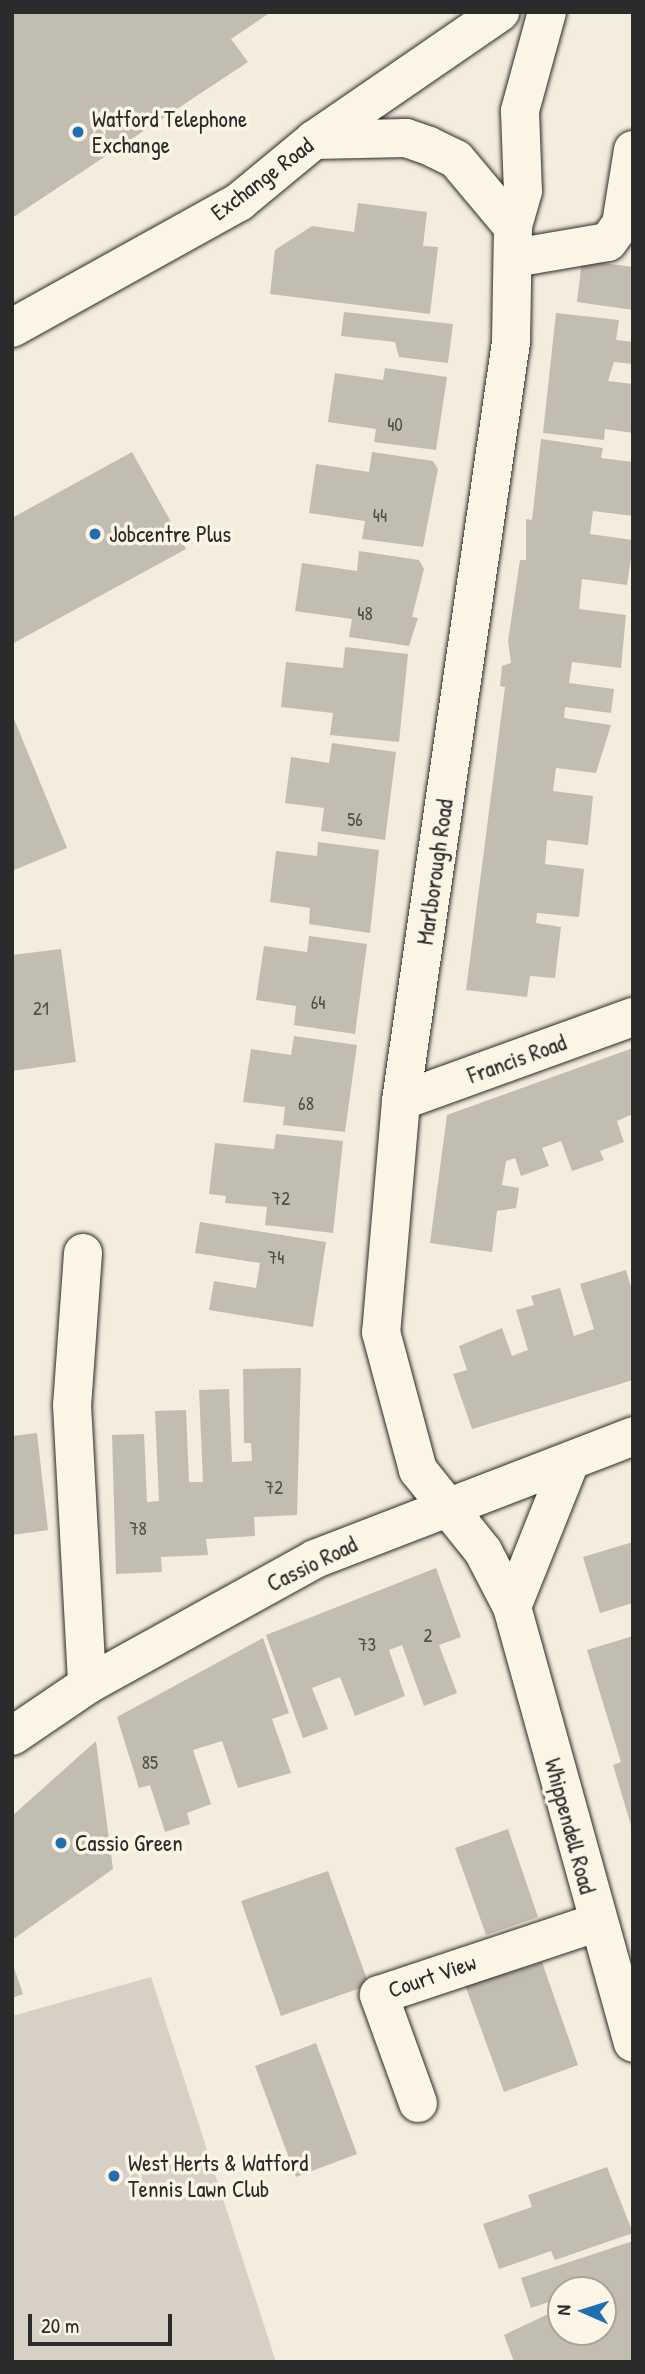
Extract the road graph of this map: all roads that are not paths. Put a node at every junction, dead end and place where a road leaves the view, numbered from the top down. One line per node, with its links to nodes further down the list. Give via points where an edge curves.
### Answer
1 (500, 12): 3 (street, Exchange Road)
2 (547, 12): 5 (street, Marlborough Road, via 520,111 523,191)
3 (314, 140): 5 (street, via 383,137 429,146 456,159); 6 (street, Exchange Road, via 239,202)
4 (633, 150): 5 (street, via 621,224 608,242)
5 (514, 242): 8 (street, Marlborough Road, via 512,342)
6 (12, 328)
7 (633, 1017): 8 (street, Francis Road)
8 (401, 1101): 12 (street, Marlborough Road, via 381,1332 418,1470)
9 (83, 1253): 14 (street, via 72,1405 76,1568)
10 (633, 1436): 11 (street, Cassio Road)
11 (570, 1462): 12 (street, Cassio Road); 13 (street)
12 (444, 1506): 13 (street, Whippendell Road, via 483,1551); 14 (street, Cassio Road, via 315,1559)
13 (512, 1607): 16 (street, Whippendell Road)
14 (88, 1685): 15 (street, Cassio Road)
15 (12, 1736)
16 (596, 1923): 17 (street, Whippendell Road); 18 (street, Court View, via 379,1995)
17 (633, 2043)
18 (418, 2103)

